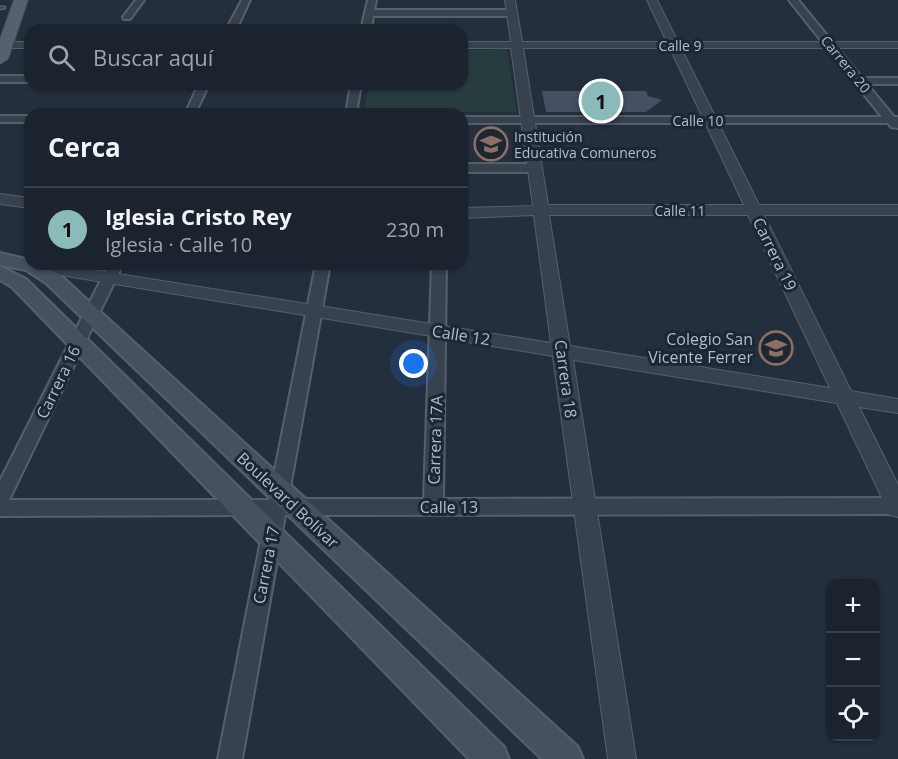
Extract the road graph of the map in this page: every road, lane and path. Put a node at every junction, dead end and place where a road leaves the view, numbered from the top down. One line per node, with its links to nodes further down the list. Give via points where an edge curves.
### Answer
1 (21, 0): 18 (main road)
2 (140, 0): 9 (street)
3 (246, 0): 10 (street)
4 (372, 0): 8 (street)
5 (652, 0): 14 (street, Carrera 19)
6 (793, 0): 15 (street, Carrera 20)
7 (511, 7): 8 (street); 13 (street, Carrera 18)
8 (369, 13): 11 (street)
9 (127, 17)
10 (234, 24)
11 (367, 24)
12 (468, 45): 13 (street, Calle 9)
13 (516, 45): 14 (street, Calle 9); 30 (street, Carrera 18)
14 (674, 45): 15 (street, Calle 9); 31 (street, Carrera 19)
15 (830, 45): 16 (street, Calle 9); 21 (street, Carrera 20)
16 (898, 45)
17 (24, 46): 18 (street)
18 (2, 49)
19 (0, 79): 20 (street)
20 (24, 79)
21 (860, 81): 22 (street); 32 (street, Carrera 20)
22 (898, 81)
23 (201, 90): 25 (street)
24 (355, 90): 26 (street)
25 (193, 108)
26 (352, 108)
27 (0, 119): 28 (street)
28 (24, 119)
29 (468, 120): 30 (street, Calle 10)
30 (528, 120): 31 (street, Calle 10); 34 (street, Carrera 18)
31 (710, 120): 32 (street, Calle 10); 38 (street, Carrera 19)
32 (896, 122)
33 (468, 168): 34 (street)
34 (535, 168): 37 (street, Carrera 18)
35 (3, 202): 36 (street)
36 (24, 203)
37 (541, 210): 38 (street, Calle 11); 40 (street, Calle 11); 53 (street, Carrera 18)
38 (753, 210): 39 (street, Calle 11); 54 (street, Carrera 19)
39 (898, 210)
40 (468, 213)
41 (8, 265): 42 (street, Calle 12); 44 (main road, Boulevard Bolívar); 52 (main road, via 20,283)
42 (24, 266)
43 (24, 270): 50 (main road, Boulevard Bolívar, via 53,279)
44 (24, 270)
45 (95, 270): 48 (street, Calle 12)
46 (322, 270): 49 (street, Carrera 17)
47 (439, 270): 51 (street, Carrera 17A)
48 (112, 271): 49 (street, Calle 12); 50 (street, Carrera 16)
49 (314, 312): 51 (street, Calle 12); 57 (street, Carrera 17)
50 (91, 315): 52 (street, Carrera 16); 57 (main road, Boulevard Bolívar)
51 (437, 331): 53 (street, Calle 12); 59 (street, Carrera 17A)
52 (78, 342): 56 (street, Carrera 16); 62 (main road)
53 (562, 351): 54 (street, Calle 12); 60 (street, Carrera 18)
54 (844, 397): 55 (street, Calle 12); 58 (street, Carrera 19)
55 (898, 406)
56 (0, 500)
57 (284, 503): 59 (street, Calle 13); 62 (street, Calle 13); 63 (street, Carrera 17); 66 (main road, Boulevard Bolívar)
58 (898, 506): 60 (street, Calle 13)
59 (433, 507): 60 (street, Calle 13)
60 (585, 507): 67 (street, Carrera 18)
61 (0, 508): 62 (street, Calle 13)
62 (242, 508): 63 (main road)
63 (271, 537): 64 (street, Carrera 17); 65 (main road)
64 (230, 759)
65 (492, 759)
66 (566, 759)
67 (622, 759)

